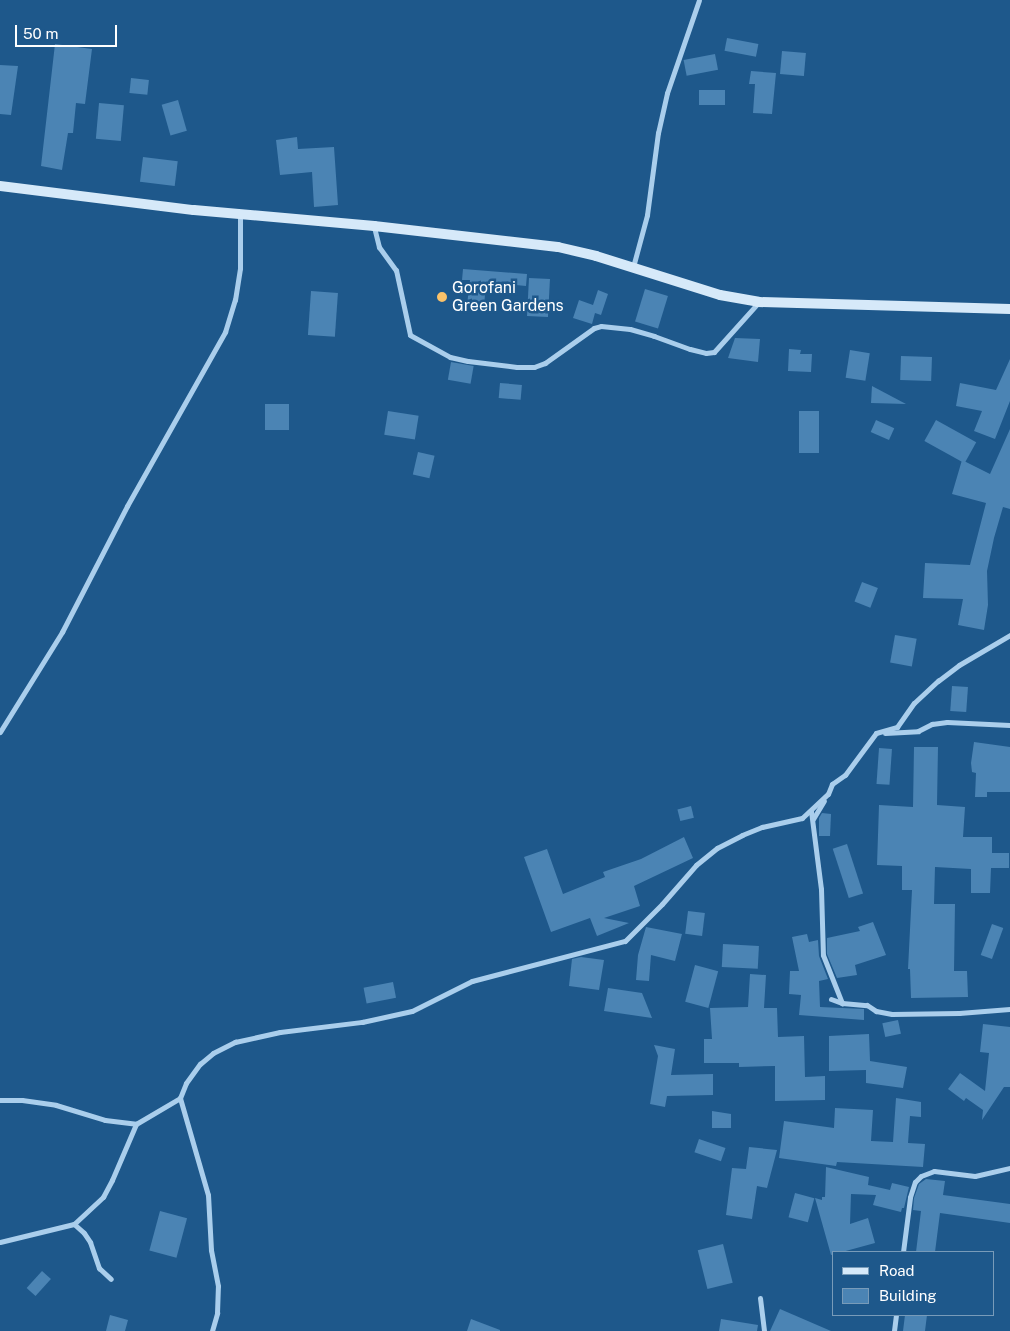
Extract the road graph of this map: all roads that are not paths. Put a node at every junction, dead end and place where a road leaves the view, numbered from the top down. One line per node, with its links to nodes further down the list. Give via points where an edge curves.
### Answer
1 (700, 0): 5 (street, via 667,93 658,132 647,215)
2 (0, 186): 3 (street)
3 (240, 214): 4 (street); 10 (street, via 240,268 225,332 127,506 62,632)
4 (374, 226): 5 (street, via 558,247); 6 (street, via 380,246 396,270 410,335 450,357 468,361 534,366 545,363 601,326 654,336 706,353 714,352)
5 (633, 267): 6 (street, via 720,295)
6 (758, 302): 7 (street)
7 (1010, 309)
8 (1010, 635): 11 (street, via 938,681 914,703 897,727)
9 (1010, 725): 11 (street, via 946,722 918,731)
10 (0, 732)
11 (876, 733): 12 (street, via 845,775 832,784)
12 (828, 794): 13 (street); 14 (street)
13 (811, 811): 14 (street); 18 (street, via 802,818 762,827 717,848 696,865 625,941 472,981 412,1011 362,1022 269,1034 230,1044 200,1064)
14 (813, 819): 16 (street, via 821,889 823,955)
15 (831, 999): 16 (street)
16 (842, 1003): 17 (street, via 867,1005 892,1014)
17 (1010, 1009)
18 (180, 1098): 20 (street); 28 (street, via 208,1195 211,1250 218,1286 217,1313)
19 (0, 1100): 20 (street, via 56,1105 105,1120)
20 (136, 1124): 22 (street, via 102,1197)
21 (1010, 1168): 24 (street, via 975,1176 934,1172 921,1176 915,1182 910,1197)
22 (74, 1224): 23 (street); 25 (street, via 90,1242 99,1268)
23 (0, 1242)
24 (903, 1251)
25 (111, 1279)
26 (760, 1298): 29 (street)
27 (896, 1316): 30 (street)
28 (212, 1331)
29 (764, 1331)
30 (894, 1331)

